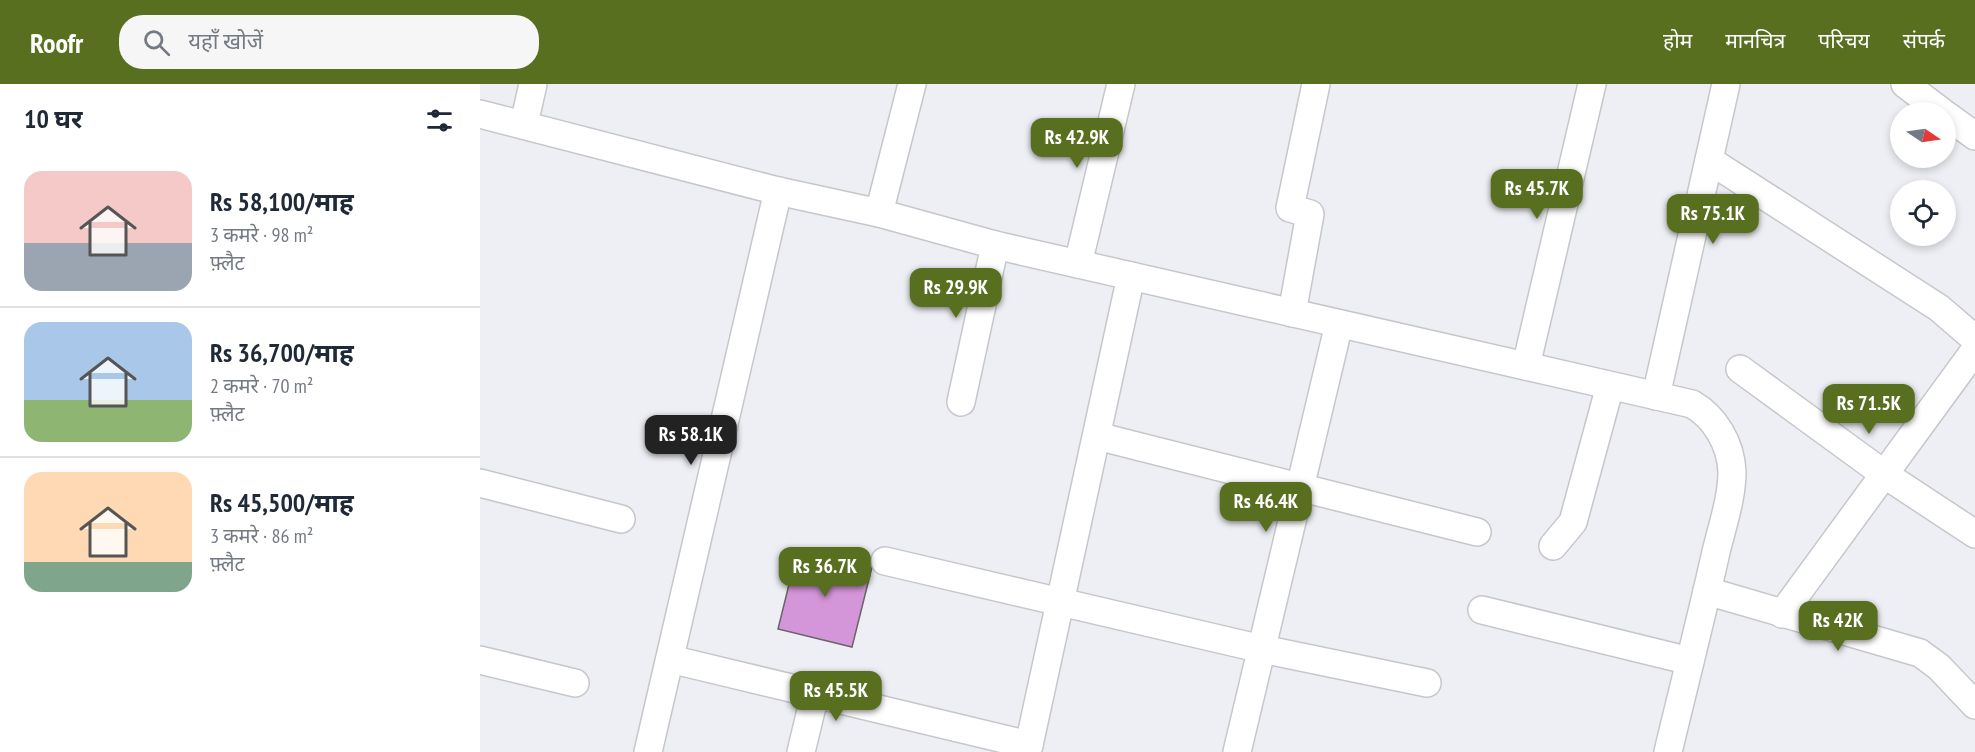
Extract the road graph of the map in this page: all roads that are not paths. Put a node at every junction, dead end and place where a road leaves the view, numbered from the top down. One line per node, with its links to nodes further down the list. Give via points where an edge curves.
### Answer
1 (533, 84): 11 (street)
2 (912, 84): 15 (street)
3 (1121, 84): 17 (street)
4 (1316, 84): 19 (street, via 1290,208 1310,214)
5 (1592, 84): 23 (street)
6 (1726, 84): 13 (street)
7 (1905, 84): 8 (street)
8 (1928, 102)
9 (480, 114): 11 (street)
10 (1956, 123): 12 (street)
11 (524, 124): 14 (street)
12 (1975, 136)
13 (1709, 160): 21 (street, via 1939,308); 26 (street)
14 (778, 191): 15 (street); 43 (street)
15 (879, 213): 16 (street)
16 (995, 245): 17 (street); 27 (street)
17 (1078, 264): 18 (street)
18 (1131, 276): 19 (street); 28 (street)
19 (1292, 313): 20 (street)
20 (1339, 324): 23 (street); 31 (street)
21 (1975, 339)
22 (1975, 350): 29 (street)
23 (1526, 366): 25 (street)
24 (1740, 369): 29 (street)
25 (1610, 386): 26 (street); 35 (street, via 1573,522)
26 (1656, 396): 37 (street, via 1703,410 1728,446 1730,490)
27 (961, 402)
28 (1097, 436): 31 (street); 38 (street)
29 (1884, 474): 34 (street); 40 (street)
30 (480, 483): 32 (street)
31 (1300, 486): 33 (street); 41 (street)
32 (621, 519)
33 (1478, 532)
34 (1975, 534)
35 (1553, 546)
36 (885, 561): 38 (street)
37 (1707, 591): 40 (street); 44 (street)
38 (1061, 602): 41 (street); 49 (street)
39 (1482, 610): 44 (street)
40 (1782, 614): 48 (street, via 1920,653)
41 (1262, 649): 46 (street); 52 (street)
42 (480, 660): 45 (street)
43 (670, 660): 47 (street); 50 (street)
44 (1690, 662): 53 (street)
45 (575, 683)
46 (1427, 683)
47 (815, 694): 49 (street); 51 (street)
48 (1975, 705)
49 (1028, 748)
50 (648, 752)
51 (801, 752)
52 (1237, 752)
53 (1668, 752)

